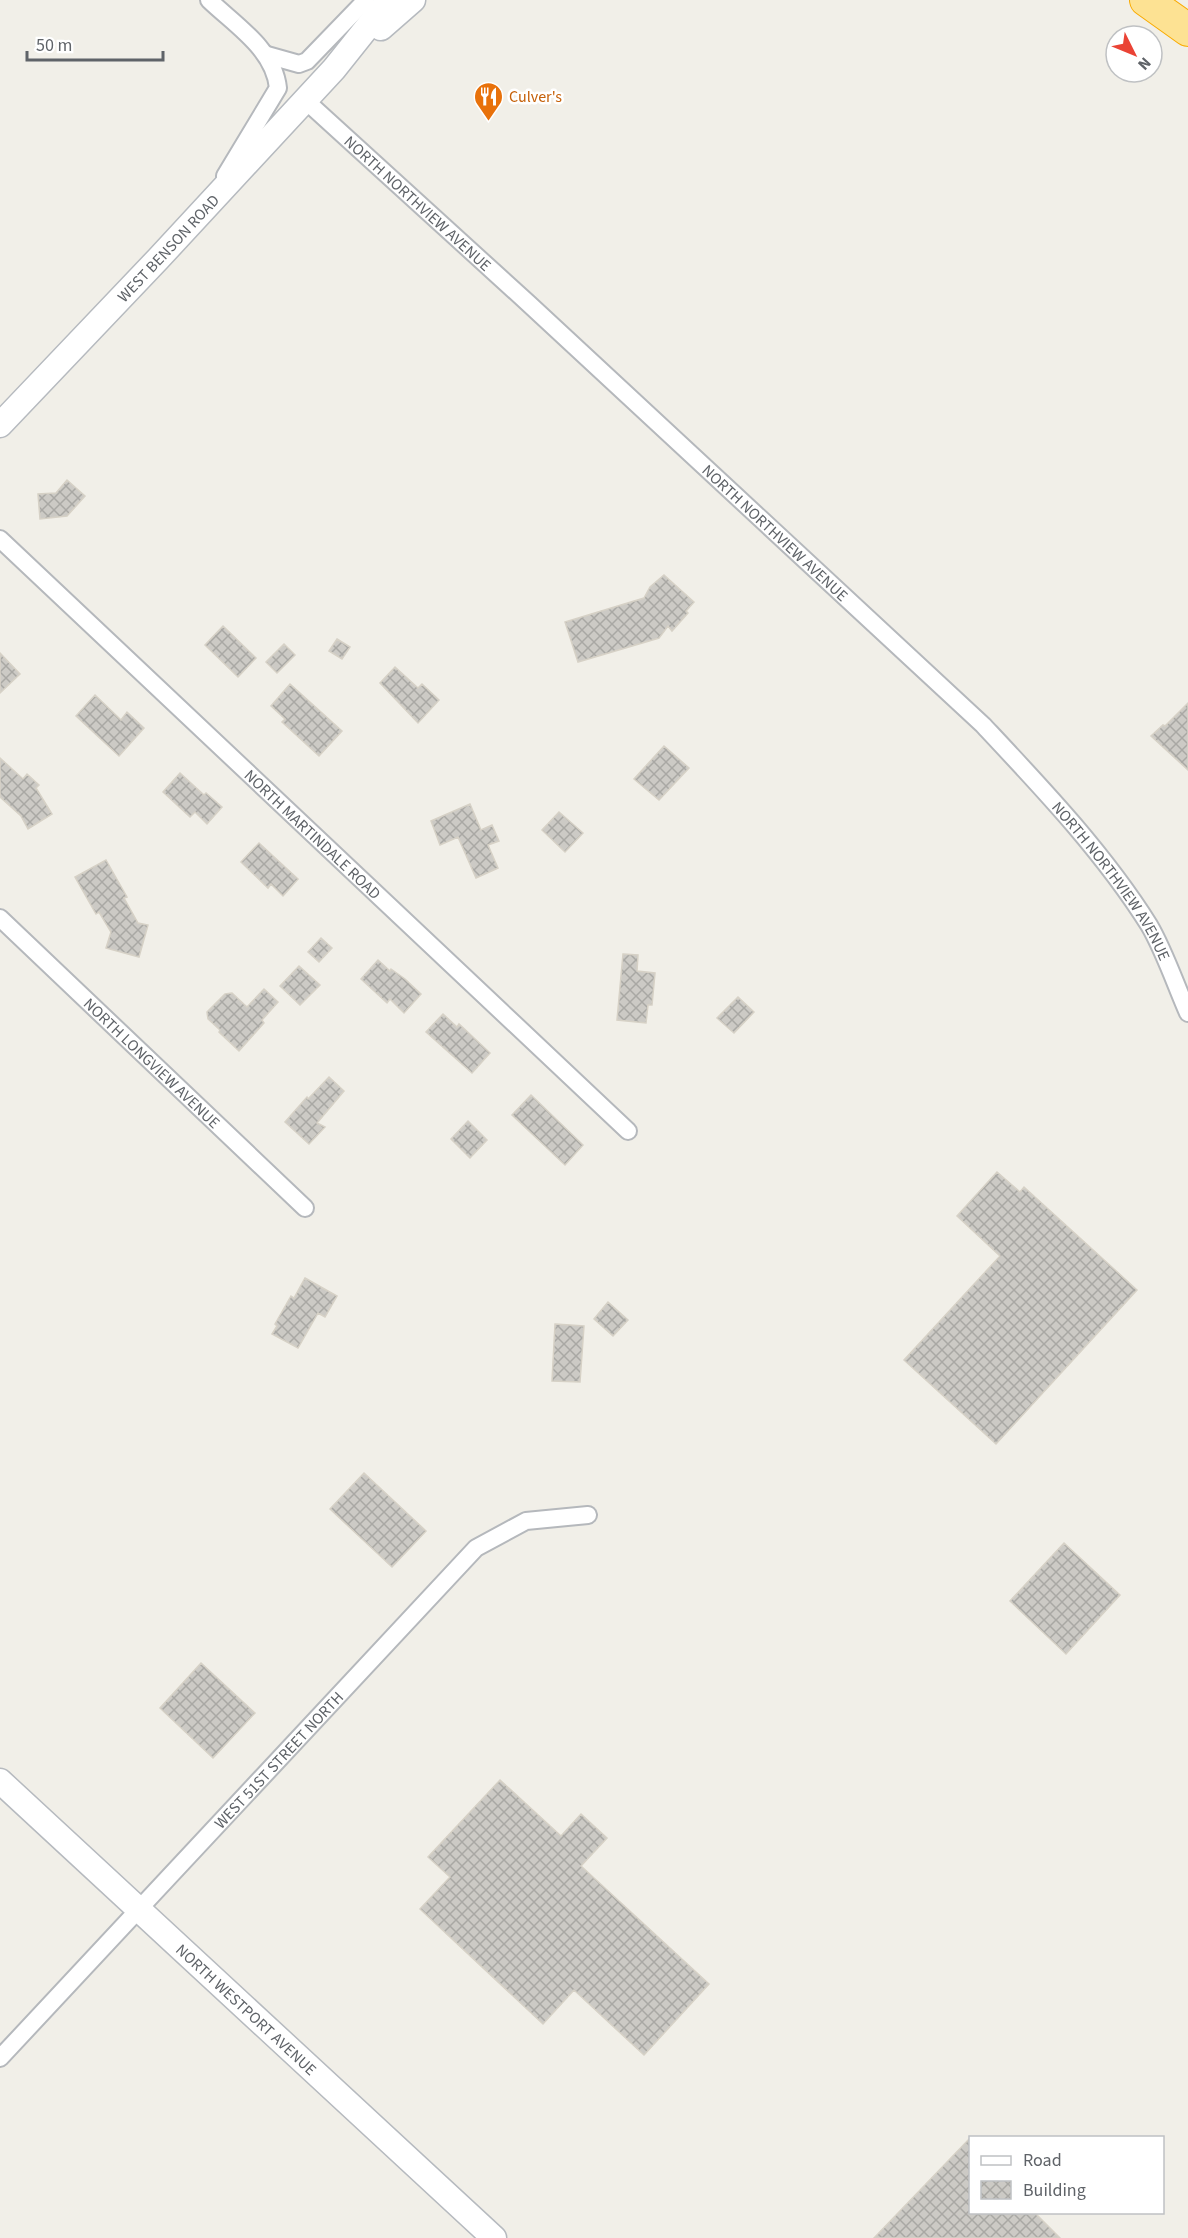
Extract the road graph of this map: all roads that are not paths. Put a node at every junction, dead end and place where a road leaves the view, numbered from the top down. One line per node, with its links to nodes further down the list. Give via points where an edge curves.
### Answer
1 (209, 0): 7 (street)
2 (366, 0): 7 (street, via 307,61 299,64)
3 (389, 0): 8 (main road, WEST BENSON ROAD)
4 (412, 0): 8 (main road, WEST BENSON ROAD)
5 (1146, 0): 6 (highway)
6 (1188, 30)
7 (267, 55): 10 (street, via 278,88)
8 (334, 69): 9 (main road, WEST BENSON ROAD)
9 (305, 100): 10 (main road, WEST BENSON ROAD); 14 (street, NORTH NORTHVIEW AVENUE, via 983,725 1046,792 1150,927)
10 (212, 200): 11 (main road, WEST BENSON ROAD)
11 (0, 425)
12 (0, 539): 15 (street, NORTH MARTINDALE ROAD)
13 (0, 918): 16 (street, NORTH LONGVIEW AVENUE)
14 (1188, 1013)
15 (628, 1131)
16 (304, 1208)
17 (588, 1515): 19 (street, WEST 51ST STREET NORTH, via 526,1521 476,1548)
18 (0, 1781): 19 (main road, NORTH WESTPORT AVENUE)
19 (138, 1910): 20 (street, WEST 51ST STREET NORTH); 21 (main road, NORTH WESTPORT AVENUE)
20 (0, 2058)
21 (494, 2238)

